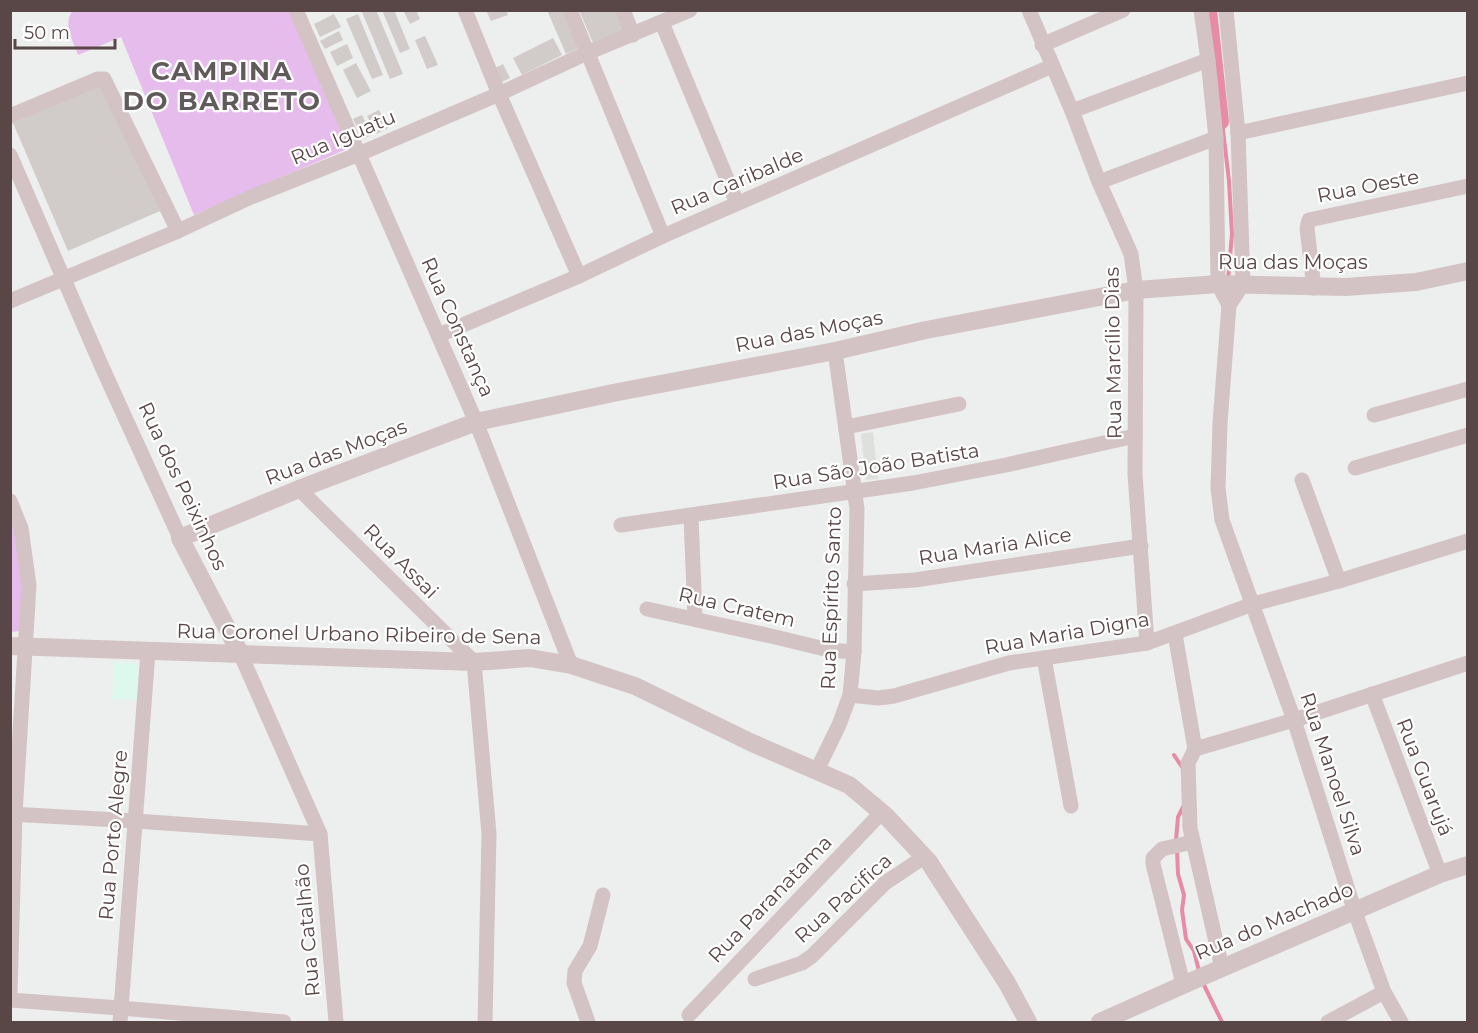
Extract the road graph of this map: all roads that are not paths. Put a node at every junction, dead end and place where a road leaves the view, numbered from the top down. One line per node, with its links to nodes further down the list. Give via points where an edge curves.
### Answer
1 (296, 10): 22 (street, Rua Constança)
2 (465, 10): 17 (street)
3 (570, 10): 13 (street)
4 (623, 10): 11 (street)
5 (690, 10): 10 (street, Rua Iguatu)
6 (1029, 10): 12 (street, Rua Marcílio Dias)
7 (1123, 10): 12 (street)
8 (1201, 10): 14 (street)
9 (1226, 10): 20 (street)
10 (662, 22): 11 (street, Rua Iguatu); 26 (street)
11 (633, 35): 13 (street, Rua Iguatu)
12 (1042, 45): 15 (street, Rua Marcílio Dias)
13 (587, 53): 17 (street, Rua Iguatu); 28 (street)
14 (1208, 60): 18 (street); 21 (street)
15 (1052, 66): 18 (street, Rua Marcílio Dias); 26 (street, Rua Garibalde)
16 (1467, 83): 20 (street)
17 (499, 94): 22 (street, Rua Iguatu); 30 (street)
18 (1072, 111): 24 (street, Rua Marcílio Dias)
19 (10, 116): 27 (street, via 98,79 104,80)
20 (1238, 133): 33 (street)
21 (1216, 138): 24 (street); 32 (street)
22 (359, 154): 27 (street, Rua Iguatu); 38 (street, Rua Constança)
23 (10, 155): 31 (street, Rua dos Peixinhos)
24 (1099, 182): 35 (street, Rua Marcílio Dias, via 1131,254)
25 (1467, 186): 34 (street, Rua Oeste, via 1312,218 1307,228)
26 (737, 203): 28 (street, Rua Garibalde)
27 (178, 231): 31 (street, Rua Iguatu)
28 (663, 236): 30 (street, Rua Garibalde)
29 (1467, 271): 34 (street, Rua das Moças, via 1416,282)
30 (579, 276): 38 (street, Rua Garibalde)
31 (65, 278): 36 (street, Rua Iguatu); 54 (street, Rua dos Peixinhos)
32 (1218, 284): 33 (street, Rua das Moças); 35 (street, Rua das Moças); 37 (street)
33 (1243, 284): 34 (street, Rua das Moças); 37 (street)
34 (1314, 288)
35 (1136, 290): 39 (street, Rua das Moças); 46 (street, Rua Marcílio Dias)
36 (10, 301)
37 (1229, 305): 59 (street, Rua Manoel Silva, via 1218,488 1222,520)
38 (439, 335): 43 (street, Rua Constança)
39 (835, 351): 43 (street, Rua das Moças); 44 (street, Rua Espírito Santo)
40 (1467, 389): 42 (street)
41 (959, 404): 44 (street)
42 (1374, 416)
43 (476, 422): 49 (street, Rua das Moças); 71 (street, Rua Constança)
44 (846, 427): 50 (street, Rua Espírito Santo)
45 (1467, 435): 47 (street)
46 (1135, 436): 50 (street, Rua São João Batista, via 1006,465); 56 (street, Rua Marcílio Dias)
47 (1355, 468)
48 (1302, 480): 57 (street)
49 (299, 489): 54 (street, Rua das Moças); 69 (street, Rua Assai)
50 (855, 491): 52 (street, Rua São João Batista); 58 (street, Rua Espírito Santo)
51 (10, 501): 64 (street, via 21,528 29,585)
52 (691, 516): 53 (street, Rua São João Batista); 61 (street)
53 (621, 525)
54 (180, 538): 67 (street, Rua dos Peixinhos)
55 (1467, 541): 57 (street, Rua Maria Digna)
56 (1141, 546): 58 (street, Rua Maria Alice, via 915,580); 63 (street, Rua Marcílio Dias)
57 (1339, 581): 59 (street, Rua Maria Digna)
58 (854, 584): 66 (street, Rua Espírito Santo)
59 (1253, 604): 62 (street, Rua Maria Digna); 74 (street, Rua Manoel Silva)
60 (646, 609): 61 (street, Rua Cratem)
61 (695, 618): 66 (street, Rua Cratem, via 829,651)
62 (1174, 634): 63 (street, Rua Maria Digna); 75 (street)
63 (1147, 643): 68 (street, Rua Maria Digna)
64 (18, 646): 65 (street, Rua Coronel Urbano Ribeiro de Sena); 79 (street)
65 (148, 651): 67 (street, Rua Coronel Urbano Ribeiro de Sena); 80 (street, Rua Porto Alegre)
66 (854, 652): 73 (street, Rua Espírito Santo)
67 (240, 653): 69 (street, Rua Coronel Urbano Ribeiro de Sena); 81 (street, Rua dos Peixinhos)
68 (1044, 658): 73 (street, Rua Maria Digna, via 1009,663 894,696); 77 (street)
69 (474, 662): 71 (street, Rua Coronel Urbano Ribeiro de Sena, via 530,658); 98 (street, via 489,834)
70 (1467, 663): 72 (street)
71 (571, 665): 76 (street, Rua Coronel Urbano Ribeiro de Sena, via 635,686)
72 (1372, 694): 74 (street); 85 (street, Rua Guarujá)
73 (850, 695): 76 (street, Rua Espírito Santo)
74 (1294, 720): 75 (street); 87 (street, Rua Manoel Silva)
75 (1195, 749): 82 (street, via 1188,763)
76 (817, 770): 78 (street, Rua Coronel Urbano Ribeiro de Sena, via 849,785)
77 (1071, 806)
78 (882, 812): 83 (street, Rua Coronel Urbano Ribeiro de Sena); 95 (street, Rua Paranatama)
79 (13, 814): 80 (street); 92 (street)
80 (136, 820): 81 (street); 94 (street, Rua Porto Alegre)
81 (320, 834): 97 (street, Rua Catalhão)
82 (1193, 842): 88 (street); 90 (street, via 1161,849 1153,858)
83 (924, 857): 89 (street, Rua Pacifica, via 885,883 812,956); 100 (street, Rua Coronel Urbano Ribeiro de Sena, via 1007,982)
84 (1467, 865): 85 (street, Rua do Machado)
85 (1440, 874): 87 (street, Rua do Machado)
86 (603, 895): 99 (street, via 590,945 575,971 574,984)
87 (1355, 912): 88 (street, Rua do Machado); 91 (street, Rua Manoel Silva)
88 (1217, 970): 90 (street, Rua do Machado)
89 (755, 980)
90 (1187, 982): 101 (street, Rua do Machado)
91 (1384, 992): 102 (street); 103 (street, Rua Manoel Silva)
92 (10, 993)
93 (10, 1000): 94 (street)
94 (120, 1015): 96 (street)
95 (689, 1015)
96 (284, 1023)
97 (336, 1023)
98 (485, 1023)
99 (588, 1023)
100 (1028, 1023)
101 (1100, 1023)
102 (1328, 1023)
103 (1401, 1023)

